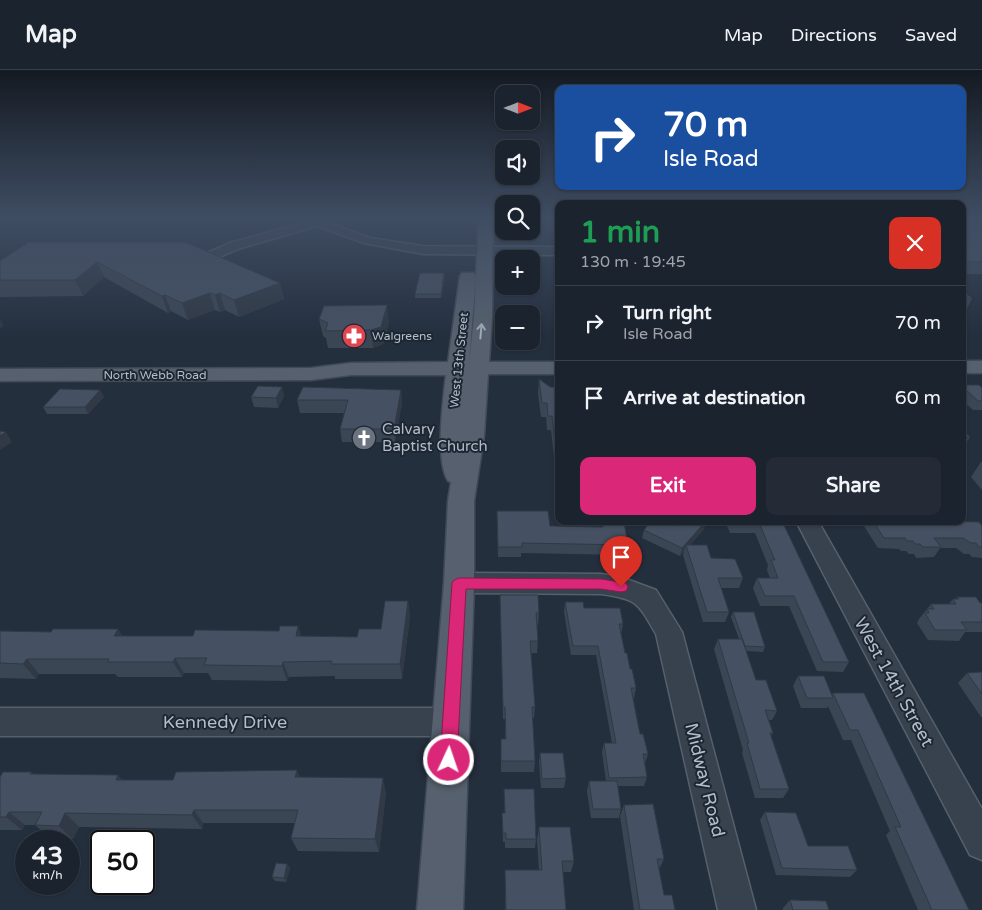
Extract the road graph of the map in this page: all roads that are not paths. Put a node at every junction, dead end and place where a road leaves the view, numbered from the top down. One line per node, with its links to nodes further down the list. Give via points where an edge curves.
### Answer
1 (476, 257): 4 (main road, West 13th Street, via 466,299)
2 (477, 257): 5 (main road, West 13th Street, one-way to 2, via 483,317)
3 (555, 368): 5 (main road, North Webb Road)
4 (456, 374): 5 (main road, North Webb Road); 6 (main road, North Webb Road, via 346,380 311,374); 8 (main road, West 13th Street, via 453,449)
5 (477, 374): 7 (main road, North Webb Road); 8 (main road, West 13th Street, via 472,436)
6 (0, 375)
7 (555, 379)
8 (461, 501): 10 (main road, West 13th Street)
9 (809, 525): 13 (street, West 14th Street)
10 (459, 583): 12 (main road, West 13th Street); 15 (street, Midway Road, via 601,584 621,587 647,598 668,632)
11 (0, 722): 12 (street, Kennedy Drive)
12 (451, 722): 14 (main road, West 13th Street)
13 (982, 843)
14 (440, 910)
15 (737, 910)

